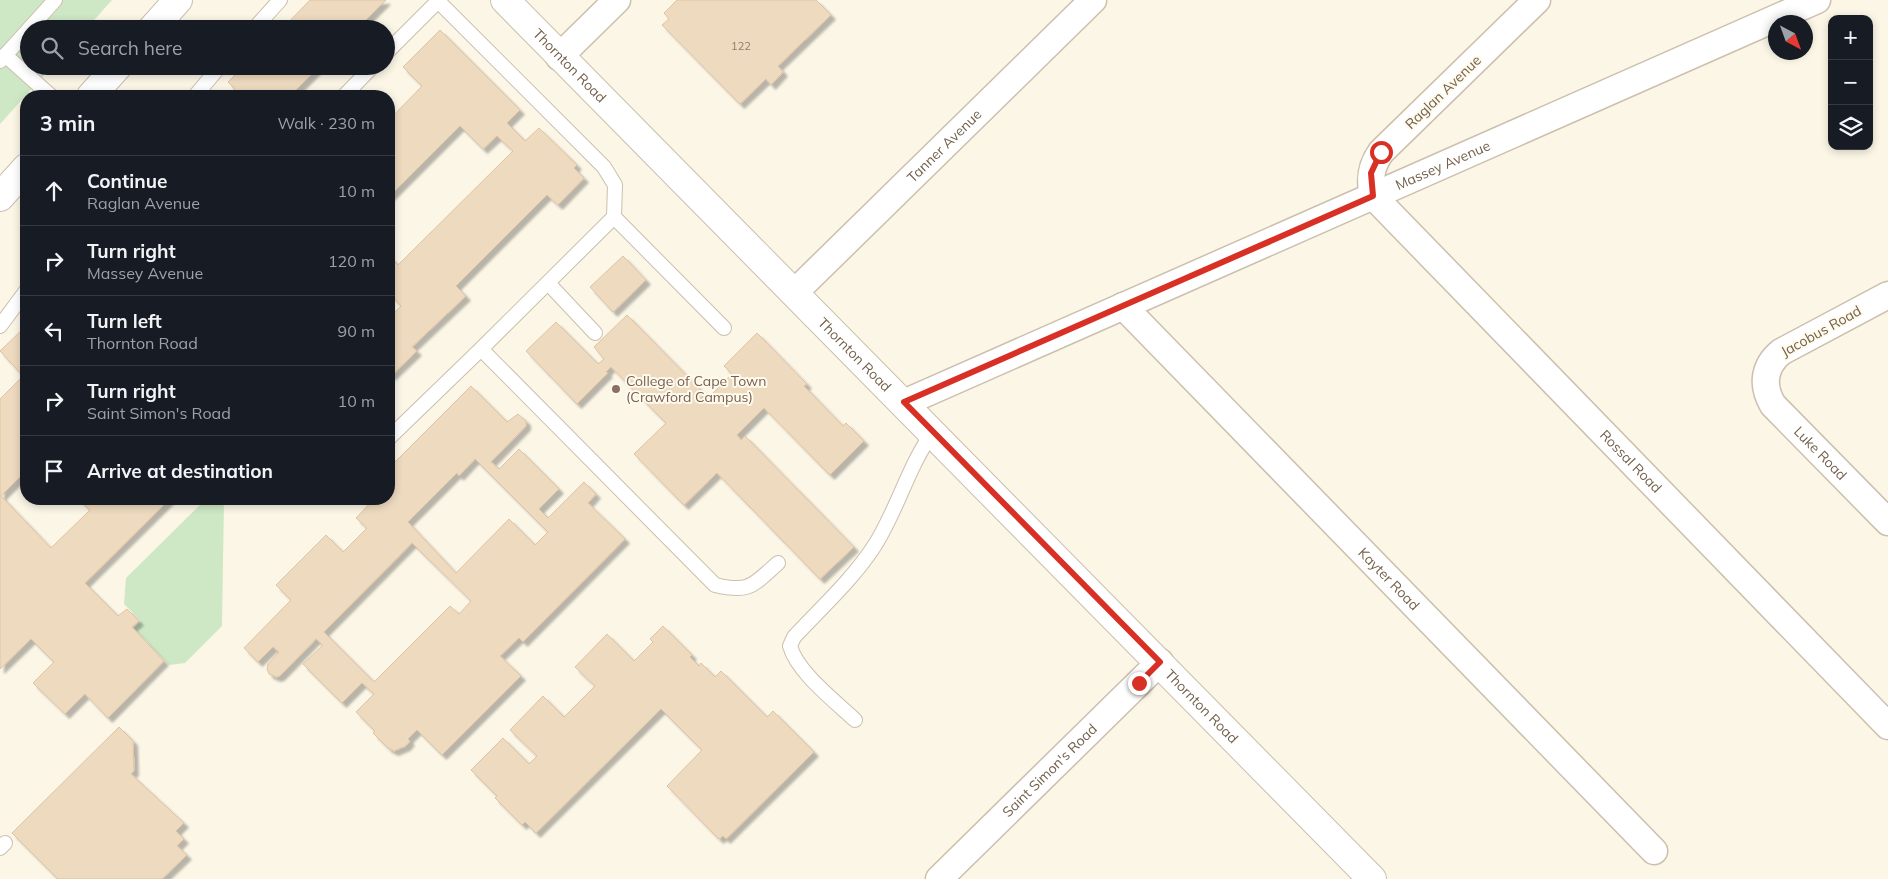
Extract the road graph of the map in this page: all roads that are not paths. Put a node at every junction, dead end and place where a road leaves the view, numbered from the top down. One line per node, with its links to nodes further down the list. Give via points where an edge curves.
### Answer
1 (55, 0): 10 (lane)
2 (178, 0): 11 (street)
3 (280, 0): 12 (lane)
4 (437, 0): 14 (lane); 29 (lane, via 604,167 615,185)
5 (505, 0): 15 (street, Thornton Road)
6 (617, 0): 15 (street)
7 (1093, 0): 31 (street, Tanner Avenue)
8 (1537, 0): 28 (street, Raglan Avenue, via 1381,152 1371,173)
9 (1817, 0): 28 (street, Massey Avenue)
10 (37, 20)
11 (160, 20)
12 (262, 20)
13 (20, 39): 16 (lane)
14 (395, 44)
15 (560, 57): 31 (street, Thornton Road)
16 (3, 58): 17 (lane)
17 (20, 71)
18 (24, 75): 22 (lane)
19 (110, 75): 23 (street)
20 (212, 75): 24 (lane)
21 (364, 75): 25 (lane)
22 (43, 90)
23 (96, 90)
24 (200, 90)
25 (350, 90)
26 (20, 174): 27 (street)
27 (0, 196)
28 (1373, 196): 34 (street, Massey Avenue); 47 (street, Rossal Road)
29 (614, 217): 30 (lane); 36 (lane)
30 (548, 283): 37 (lane); 38 (lane)
31 (795, 292): 40 (street, Thornton Road)
32 (1888, 295): 39 (street, Jacobus Road, via 1782,352 1773,359)
33 (20, 299): 35 (lane)
34 (1123, 306): 40 (street, Massey Avenue); 48 (street, Kayter Road)
35 (0, 326)
36 (724, 328)
37 (595, 333)
38 (482, 349): 41 (lane); 44 (lane, via 715,585 745,589)
39 (1765, 378): 43 (street, Luke Road, via 1765,389 1772,405)
40 (904, 402): 42 (street, Thornton Road)
41 (395, 432)
42 (933, 432): 45 (street, Thornton Road); 46 (lane, via 918,452 874,547 857,570 794,637 790,646 792,656 803,669)
43 (1888, 522)
44 (778, 563)
45 (1160, 662): 49 (street, Saint Simon's Road); 50 (street, Thornton Road)
46 (854, 720)
47 (1888, 726)
48 (1654, 851)
49 (951, 875)
50 (1372, 879)

